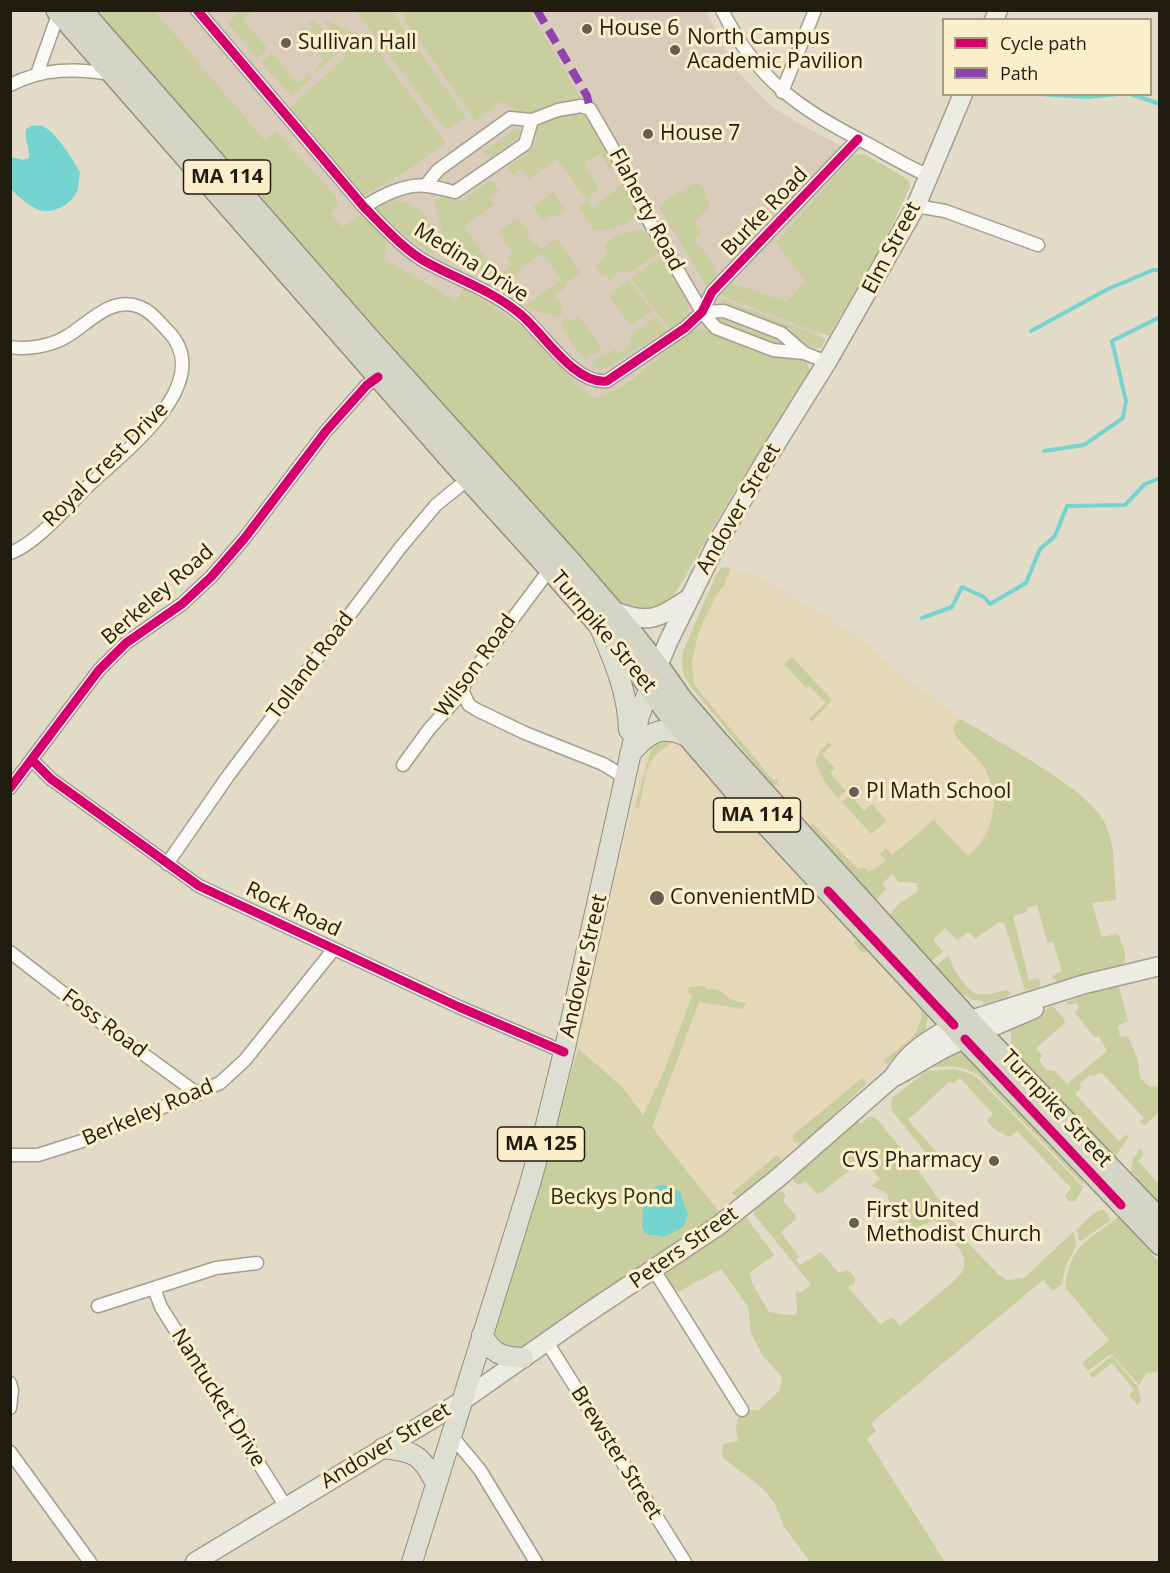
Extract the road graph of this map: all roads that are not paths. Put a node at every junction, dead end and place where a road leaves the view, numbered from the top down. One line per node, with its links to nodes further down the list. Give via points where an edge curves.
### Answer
1 (81, 10): 28 (highway, Turnpike Street / MA 114)
2 (197, 10): 16 (street)
3 (722, 10): 9 (street, via 756,63)
4 (815, 10): 9 (street)
5 (58, 11): 6 (street); 7 (highway, Turnpike Street)
6 (37, 74): 7 (street, via 67,70); 8 (street)
7 (114, 75): 22 (highway, Turnpike Street / MA 114)
8 (10, 85)
9 (782, 92): 12 (street)
10 (962, 96): 13 (main road, Elm Street)
11 (532, 120): 14 (street, via 510,118 438,170); 14 (street, Medina Drive, via 525,144 455,192); 18 (street, Flaherty Road, via 569,108 581,106 590,110)
12 (858, 139): 13 (street); 18 (street, Burke Road, via 712,292)
13 (929, 176): 15 (main road, Elm Street)
14 (426, 185): 16 (street, Medina Drive, via 389,193)
15 (916, 206): 17 (street, via 945,211); 21 (main road, Elm Street)
16 (364, 207): 18 (street, Medina Drive, via 426,261 519,313 577,371 597,382 607,381 634,364)
17 (1038, 245)
18 (702, 312): 20 (street, Flaherty Road, via 716,328 773,350); 20 (street, Flaherty Road, via 724,311 782,333)
19 (10, 347): 25 (street, Royal Crest Drive, via 39,346 63,339 95,314 134,305 148,311 178,340 183,357 178,389 156,421 37,536)
20 (804, 353): 21 (street, Flaherty Road)
21 (827, 362): 23 (main road, Elm Street)
22 (378, 377): 24 (highway, Turnpike Street / MA 114); 34 (street, Berkeley Road, via 326,431 225,562 182,604 112,657 84,688)
23 (808, 394): 27 (main road, Andover Street, via 721,536)
24 (468, 480): 26 (highway, Turnpike Street / MA 114); 38 (street, Tolland Road, via 436,505 400,548 233,768)
25 (10, 553)
26 (550, 569): 28 (highway, Turnpike Street / MA 114); 31 (street, Wilson Road, via 470,676)
27 (690, 598): 28 (main road, via 657,618); 29 (main road, Andover Street)
28 (606, 618): 29 (highway, Turnpike Street / MA 114); 30 (highway, Turnpike Street / MA 114); 33 (main road, MA 125, via 628,703)
29 (658, 666): 30 (main road, Andover Street / MA 125); 42 (highway, Turnpike Street / MA 114, via 682,700)
30 (649, 686): 32 (highway, Turnpike Street / MA 114); 33 (main road, Andover Street / MA 125)
31 (463, 692): 35 (street, Wilson Road, via 429,728); 36 (street, via 469,705 477,710 603,764)
32 (689, 737): 33 (main road, via 666,729 640,742); 42 (highway, Turnpike Street / MA 114, via 757,815)
33 (630, 754): 36 (main road, Andover Street / MA 125)
34 (32, 760): 37 (street, Berkeley Road); 38 (street, Rock Road, via 51,779)
35 (404, 765)
36 (626, 778): 43 (main road, Andover Street / MA 125)
37 (10, 788)
38 (167, 864): 39 (street, Rock Road, via 199,886)
39 (334, 949): 43 (street, Rock Road); 44 (street, Berkeley Road, via 232,1075)
40 (10, 952): 44 (street, Foss Road)
41 (1160, 966): 42 (main road, Peters Street, via 1117,976)
42 (967, 1029): 46 (highway, Turnpike Street / MA 114); 47 (highway, Turnpike Street / MA 114); 49 (main road, Peters Street, via 915,1067 892,1078 736,1214)
43 (564, 1052): 52 (main road, Andover Street / MA 125, via 529,1187)
44 (198, 1094): 45 (street, Berkeley Road, via 82,1141 38,1155)
45 (10, 1155)
46 (1160, 1220)
47 (1160, 1244)
48 (257, 1263): 50 (street, via 216,1268)
49 (654, 1270): 53 (main road, Peters Street); 58 (street)
50 (154, 1288): 51 (street); 63 (street, Nantucket Drive, via 161,1307)
51 (98, 1306)
52 (482, 1335): 54 (main road, via 498,1354); 56 (main road, Andover Street / MA 125)
53 (547, 1342): 54 (main road, Peters Street); 68 (street, Brewster Street)
54 (523, 1358): 56 (main road, Peters Street)
55 (10, 1383): 57 (street)
56 (462, 1401): 59 (main road, MA 125); 60 (main road, Andover Street)
57 (10, 1408)
58 (742, 1410)
59 (451, 1435): 62 (main road, MA 125); 67 (street, via 480,1470)
60 (383, 1448): 62 (main road, via 414,1454 427,1466); 63 (main road, Andover Street)
61 (10, 1452): 64 (street)
62 (436, 1484): 66 (main road, MA 125)
63 (286, 1507): 65 (main road, Andover Street)
64 (90, 1563)
65 (195, 1563)
66 (412, 1563)
67 (536, 1563)
68 (685, 1563)

